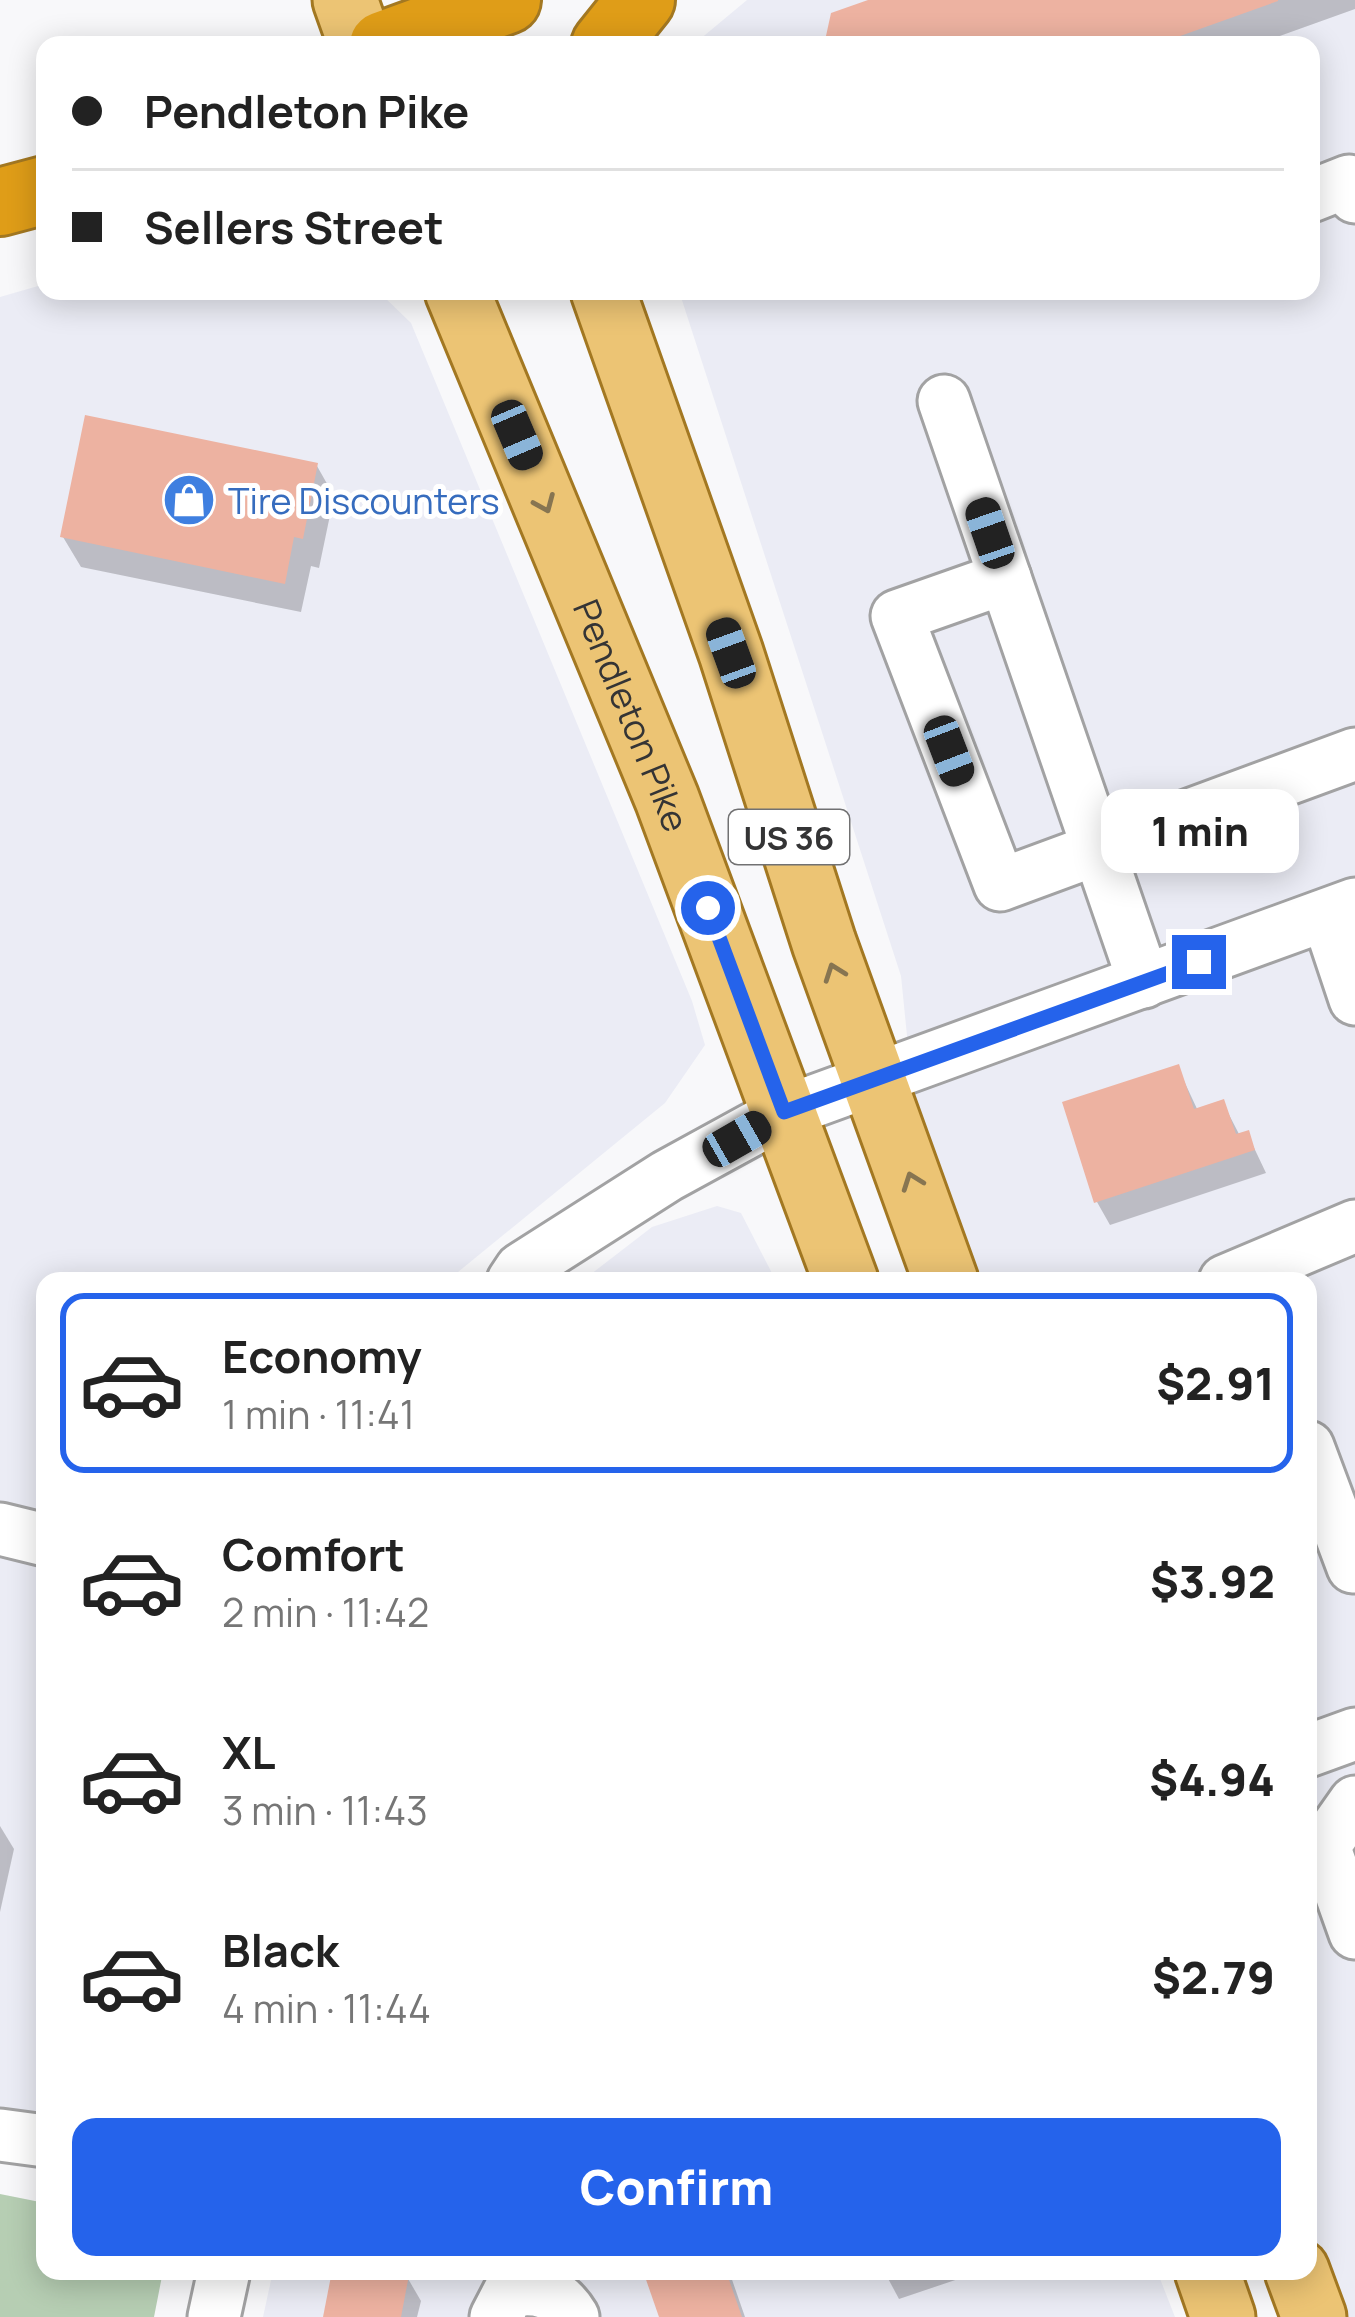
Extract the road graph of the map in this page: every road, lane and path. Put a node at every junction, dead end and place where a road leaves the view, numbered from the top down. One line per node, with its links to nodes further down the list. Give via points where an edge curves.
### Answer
1 (345, 0): 4 (main road)
2 (641, 0): 6 (highway)
3 (503, 12): 5 (highway)
4 (358, 36)
5 (415, 36)
6 (612, 36)
7 (1320, 193): 8 (street, via 1349,182)
8 (1355, 197)
9 (461, 300): 19 (main road, Pendleton Pike / US 36, one-way to 19, via 658,777)
10 (606, 300): 18 (main road, US 36, one-way to 10)
11 (944, 401): 12 (street)
12 (1005, 578): 14 (street); 14 (street, via 897,616 1000,885)
13 (1355, 754): 14 (street)
14 (1101, 850): 16 (street)
15 (1341, 909): 16 (street); 17 (street)
16 (1144, 982): 18 (street)
17 (1355, 999)
18 (875, 1081): 19 (street); 23 (main road, US 36, one-way to 18)
19 (784, 1112): 21 (street); 22 (main road, Pendleton Pike / US 36)
20 (1355, 1226): 24 (street)
21 (519, 1272)
22 (843, 1272)
23 (943, 1272)
24 (1253, 1272)
25 (1318, 1506): 28 (street)
26 (0, 1529): 27 (street)
27 (36, 1538)
28 (1339, 1575)
29 (1355, 1734): 30 (street)
30 (1317, 1748)
31 (1355, 1802): 32 (street, via 1324,1846)
32 (1355, 1934)
33 (0, 2134): 34 (street)
34 (36, 2140)
35 (222, 2280): 39 (street)
36 (1210, 2280): 41 (main road)
37 (1300, 2280): 42 (main road)
38 (510, 2303): 40 (street, via 555,2296)
39 (214, 2317)
40 (573, 2317)
41 (1223, 2317)
42 (1314, 2317)

